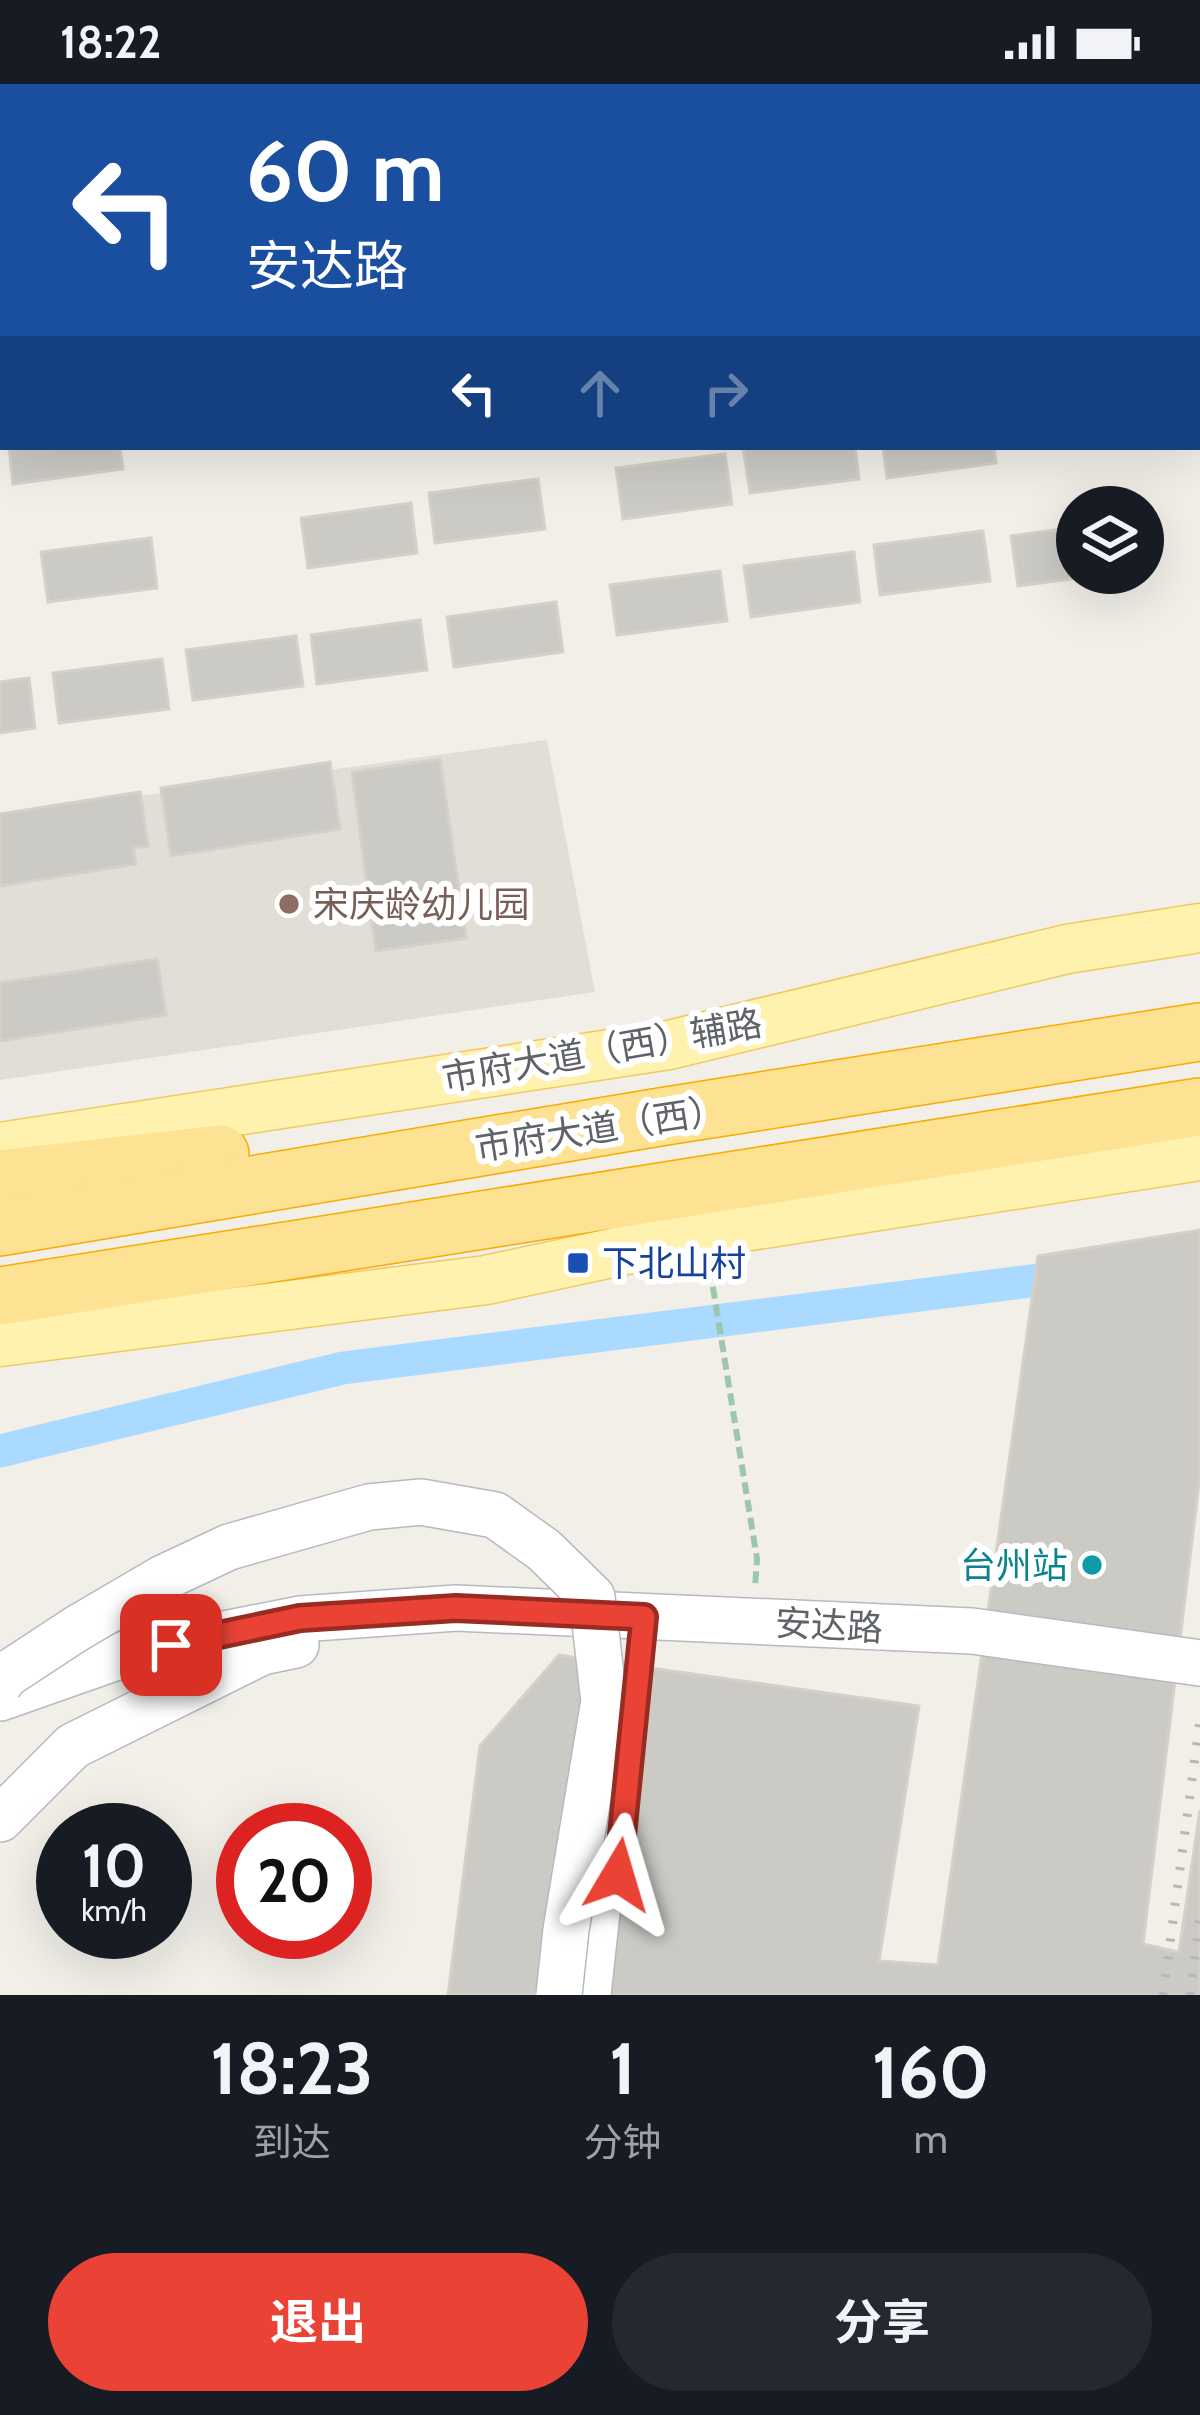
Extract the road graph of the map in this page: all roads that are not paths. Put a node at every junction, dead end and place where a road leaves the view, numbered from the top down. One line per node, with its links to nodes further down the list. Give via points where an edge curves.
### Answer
1 (1200, 928): 5 (main road, 市府大道（西）辅路, via 1067,949 670,1045)
2 (1200, 1032): 4 (highway, 市府大道（西）)
3 (1200, 1107): 8 (highway, 市府大道（西）)
4 (667, 1116): 7 (highway, via 385,1136); 9 (highway, 市府大道（西）)
5 (0, 1147)
6 (1200, 1156): 12 (main road, via 705,1234 486,1280)
7 (0, 1179)
8 (450, 1226): 10 (highway, 市府大道（西）); 11 (highway)
9 (0, 1227)
10 (0, 1296)
11 (0, 1331)
12 (0, 1342)
13 (456, 1608): 14 (main road, 安达路); 17 (main road, 安达路, via 300,1618 128,1653); 19 (main road, 安达路, via 262,1652 73,1746)
14 (644, 1617): 15 (main road, 安达路, via 972,1631); 22 (lane)
15 (1200, 1663)
16 (0, 1683): 18 (main road, bridge, via 76,1629 229,1547 369,1507 421,1502 495,1515 592,1597)
17 (0, 1698)
18 (604, 1701): 20 (main road, bridge); 21 (street, bridge)
19 (0, 1820)
20 (559, 1995)
21 (587, 1995)
22 (603, 1995)

